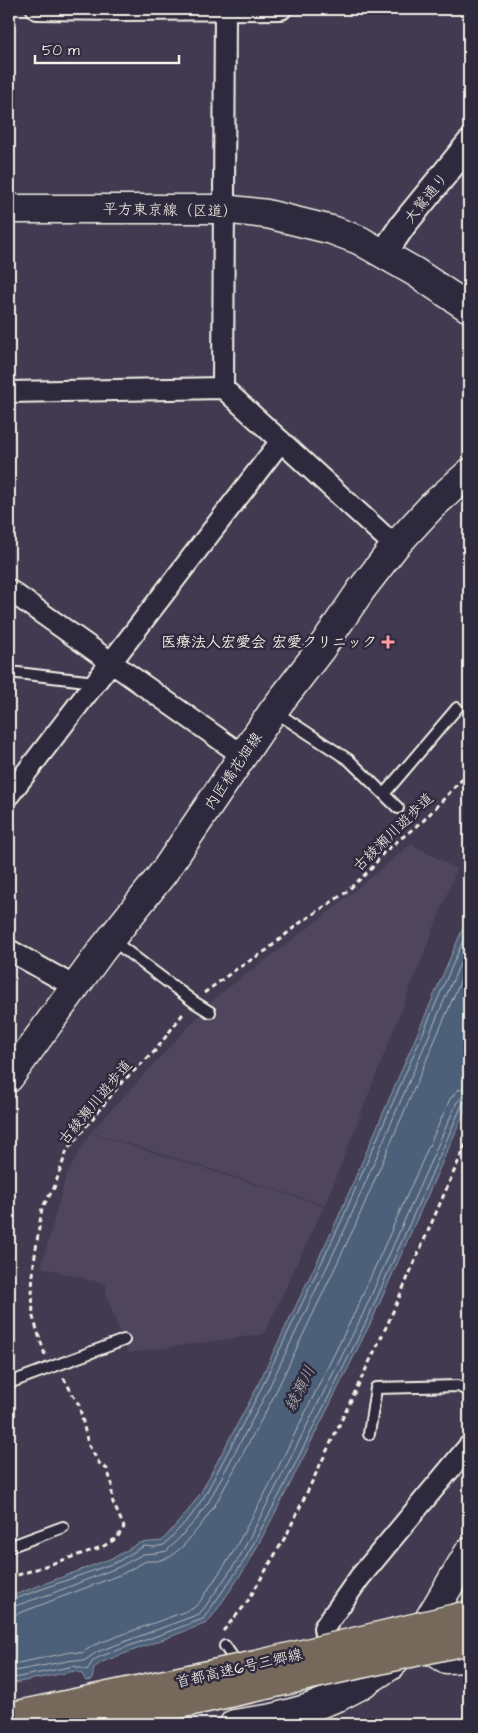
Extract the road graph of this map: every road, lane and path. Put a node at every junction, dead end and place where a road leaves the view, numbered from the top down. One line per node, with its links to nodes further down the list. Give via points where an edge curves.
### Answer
1 (37, 9): 3 (street)
2 (281, 9): 4 (street)
3 (124, 10): 4 (street)
4 (225, 10): 7 (street)
5 (469, 144): 8 (street, 大鷲通り)
6 (9, 209): 7 (main road, 平方東京線（区道）)
7 (223, 209): 8 (main road, 平方東京線（区道）, via 267,214 308,224 358,240); 10 (street)
8 (384, 253): 9 (main road, 平方東京線（区道）)
9 (469, 308)
10 (223, 388): 11 (street); 12 (street)
11 (9, 392)
12 (281, 441): 14 (street); 16 (street)
13 (469, 473): 14 (main road, 内匠橋花畑線, via 432,506)
14 (396, 546): 20 (main road, 内匠橋花畑線)
15 (9, 590): 16 (street)
16 (111, 661): 18 (street); 21 (street)
17 (9, 672): 18 (lane)
18 (95, 682): 24 (street)
19 (457, 708): 23 (lane)
20 (273, 711): 21 (main road, 内匠橋花畑線); 23 (lane, via 349,760)
21 (242, 755): 26 (main road, 内匠橋花畑線, via 164,872)
22 (469, 772): 29 (path, 古綾瀬川遊歩道, via 424,820 384,852 345,893 296,925)
23 (384, 794): 25 (lane)
24 (9, 795)
25 (398, 808)
26 (110, 939): 28 (main road, 内匠橋花畑線); 29 (lane)
27 (9, 950): 28 (street)
28 (76, 987): 31 (main road, 内匠橋花畑線)
29 (194, 1002): 30 (lane); 34 (path, 古綾瀬川遊歩道, via 155,1051 122,1082 67,1150 54,1188 42,1208 33,1270 33,1317 47,1361)
30 (210, 1012)
31 (9, 1078)
32 (469, 1137): 47 (path, via 388,1323 287,1534 246,1604 219,1636)
33 (124, 1340): 34 (lane)
34 (53, 1366): 35 (lane); 42 (path, 古綾瀬川遊歩道, via 66,1380 79,1405 88,1444 99,1463 107,1469 112,1484 112,1500 124,1527 117,1538 102,1547)
35 (9, 1383)
36 (469, 1391): 37 (lane, via 458,1386 376,1388)
37 (369, 1434)
38 (469, 1446): 50 (street, via 360,1577 324,1628)
39 (63, 1527): 40 (lane)
40 (9, 1547)
41 (466, 1567): 46 (main road)
42 (9, 1578)
43 (469, 1615): 51 (highway, 首都高速6号三郷線, bridge, via 256,1665)
44 (469, 1624): 46 (main road)
45 (469, 1640): 53 (highway, 首都高速6号三郷線, bridge)
46 (416, 1641): 48 (main road, via 446,1658); 50 (main road, via 390,1666)
47 (225, 1646): 49 (lane)
48 (469, 1658)
49 (257, 1694)
50 (338, 1697): 52 (main road)
51 (9, 1717)
52 (272, 1717): 54 (main road)
53 (89, 1724)
54 (234, 1724)

